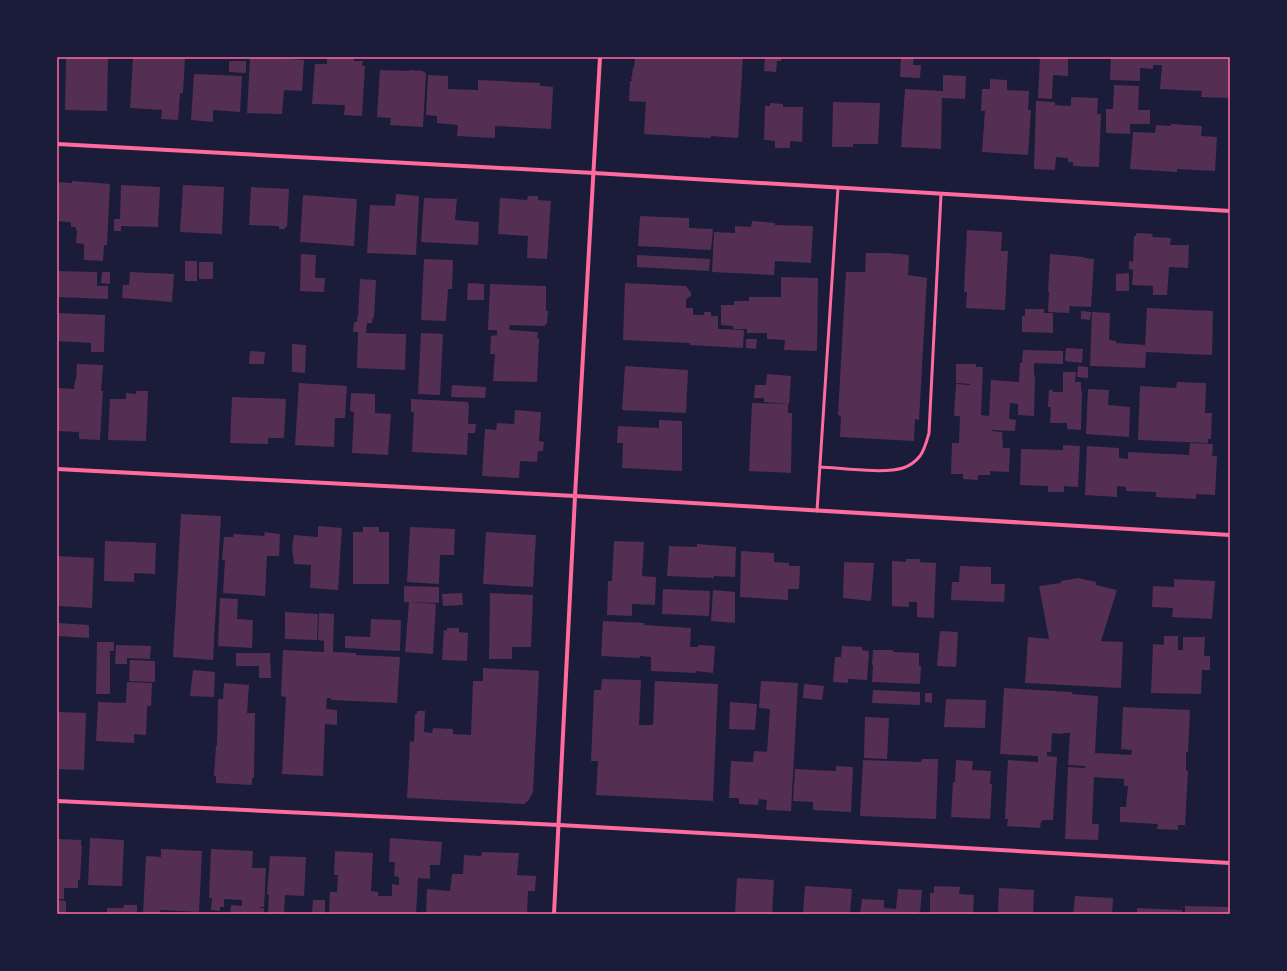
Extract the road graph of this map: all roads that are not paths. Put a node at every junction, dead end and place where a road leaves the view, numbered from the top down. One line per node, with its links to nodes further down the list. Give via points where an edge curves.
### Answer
1 (600, 57): 3 (street)
2 (57, 144): 3 (street)
3 (594, 173): 4 (street); 9 (street)
4 (838, 188): 5 (street); 7 (lane)
5 (941, 194): 6 (street); 7 (lane, via 929,433 925,446 921,455 913,462 904,468 890,471)
6 (1230, 212)
7 (820, 467): 10 (lane)
8 (57, 469): 9 (street)
9 (575, 496): 10 (street); 13 (street)
10 (817, 511): 11 (street)
11 (1230, 535)
12 (57, 801): 13 (street)
13 (559, 825): 14 (street); 15 (street)
14 (1230, 863)
15 (554, 914)

